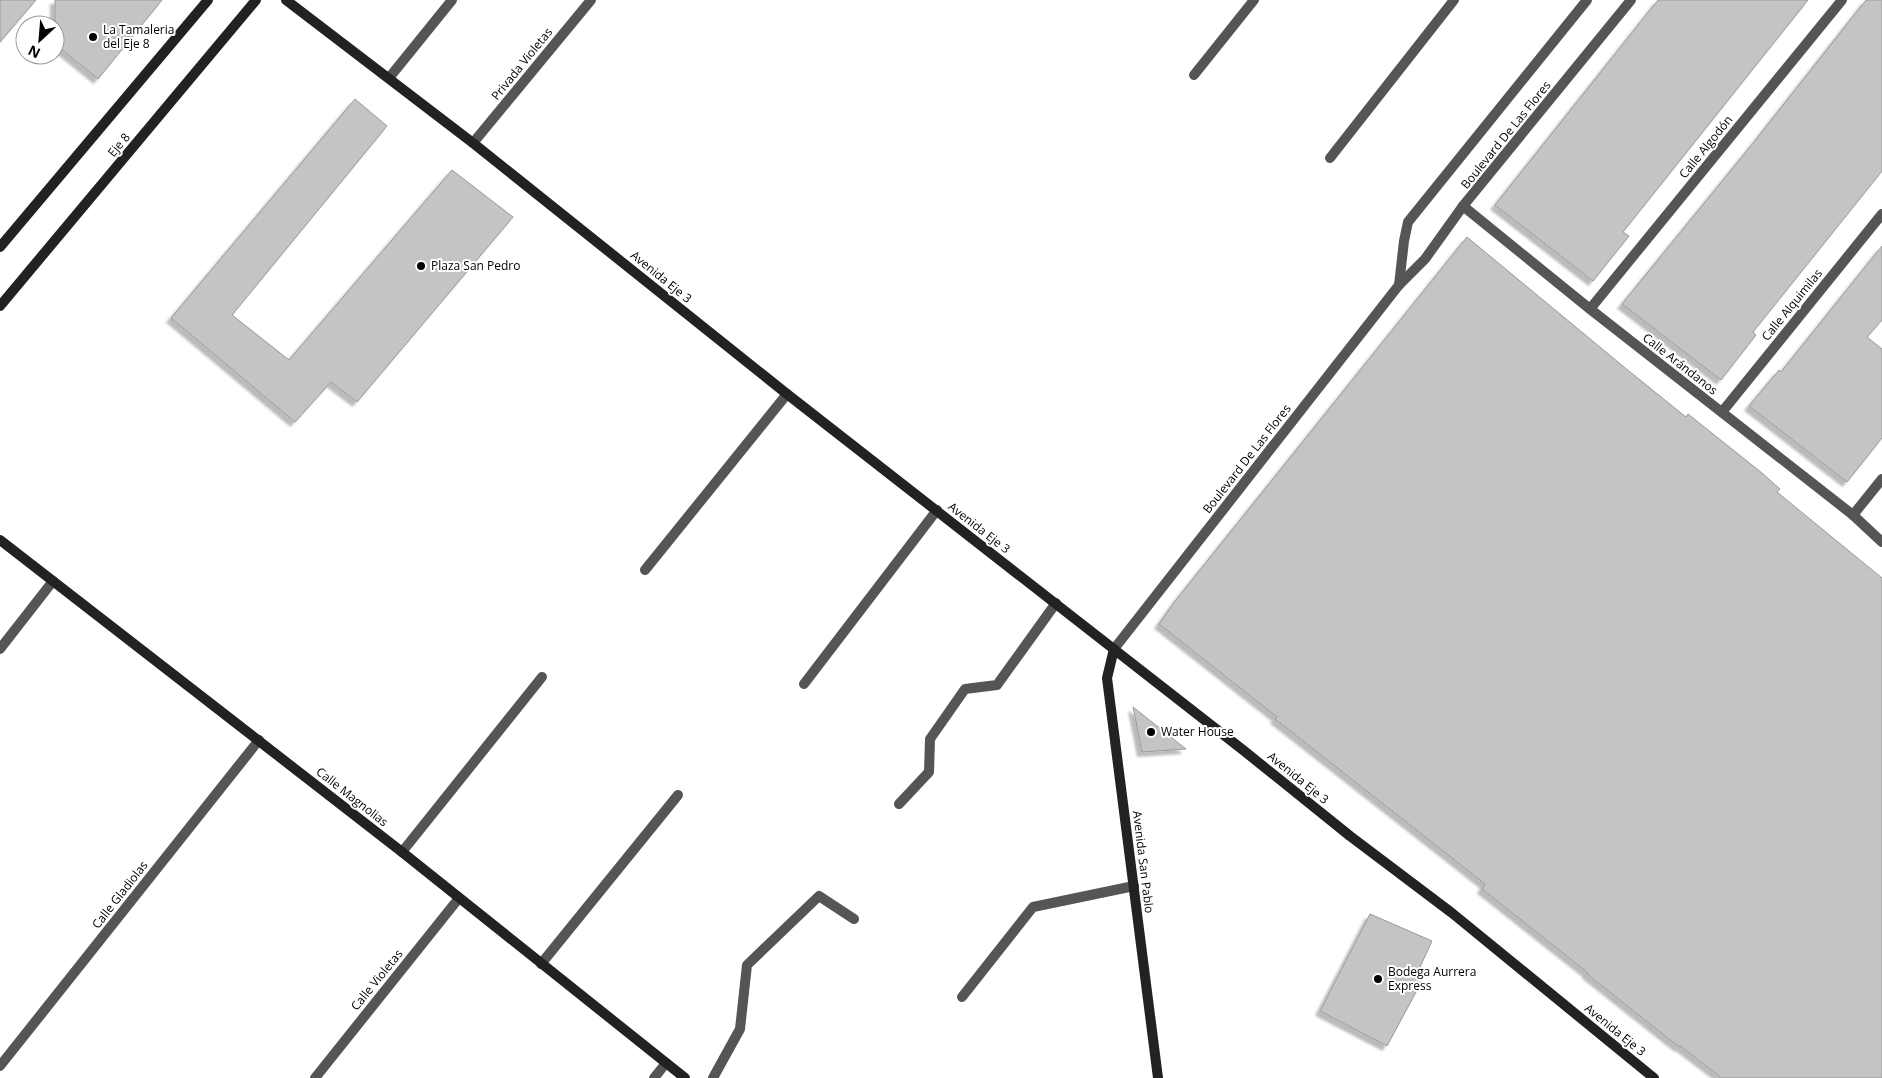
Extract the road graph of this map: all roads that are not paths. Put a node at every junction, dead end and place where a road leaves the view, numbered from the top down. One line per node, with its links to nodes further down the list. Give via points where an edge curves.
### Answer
1 (208, 0): 17 (main road, Eje 8)
2 (256, 0): 19 (main road, Eje 8)
3 (286, 0): 12 (main road, Avenida Eje 3)
4 (452, 0): 12 (street)
5 (591, 0): 13 (street, Privada Violetas)
6 (1254, 0): 11 (street)
7 (1454, 0): 14 (street)
8 (1587, 0): 18 (street, Boulevard De Las Flores, via 1408,222)
9 (1631, 0): 15 (street, Boulevard De Las Flores)
10 (1842, 0): 20 (street, Calle Algodón)
11 (1194, 75)
12 (389, 78): 13 (main road, Avenida Eje 3)
13 (473, 143): 21 (main road, Avenida Eje 3)
14 (1330, 158)
15 (1463, 206): 18 (street, Boulevard De Las Flores, via 1425,259); 20 (street, Calle Arándanos)
16 (1882, 214): 22 (street, Calle Alquimilas)
17 (0, 247)
18 (1399, 285): 32 (street, Boulevard De Las Flores)
19 (0, 306)
20 (1590, 309): 22 (street, Calle Arándanos)
21 (787, 394): 24 (main road, Avenida Eje 3); 28 (street)
22 (1722, 412): 25 (street, Calle Arándanos)
23 (1882, 479): 25 (street)
24 (937, 510): 30 (main road, Avenida Eje 3); 34 (street)
25 (1853, 515): 27 (street, Calle Arándanos)
26 (0, 540): 29 (main road, Calle Magnolias)
27 (1882, 542)
28 (645, 570)
29 (53, 581): 31 (street); 35 (main road, Calle Magnolias)
30 (1056, 603): 32 (main road, Avenida Eje 3); 37 (street, via 997,685 965,689 930,738 929,772)
31 (0, 649)
32 (1114, 649): 39 (main road, Avenida San Pablo, via 1107,678); 51 (main road, Avenida Eje 3, via 1452,913)
33 (542, 677): 38 (street)
34 (804, 684)
35 (259, 740): 38 (main road, Calle Magnolias); 45 (street, Calle Gladiolas)
36 (678, 795): 42 (street)
37 (899, 804)
38 (402, 852): 40 (main road, Calle Magnolias)
39 (1134, 886): 43 (street, via 1033,907); 50 (main road, Avenida San Pablo)
40 (459, 898): 42 (main road, Calle Magnolias); 46 (street, Calle Violetas)
41 (854, 919): 49 (street, via 819,896 747,965 740,1029)
42 (541, 964): 44 (main road, Calle Magnolias)
43 (962, 997)
44 (666, 1063): 47 (street); 48 (main road, Calle Magnolias)
45 (0, 1066)
46 (315, 1078)
47 (654, 1078)
48 (685, 1078)
49 (713, 1078)
50 (1158, 1078)
51 (1654, 1078)

